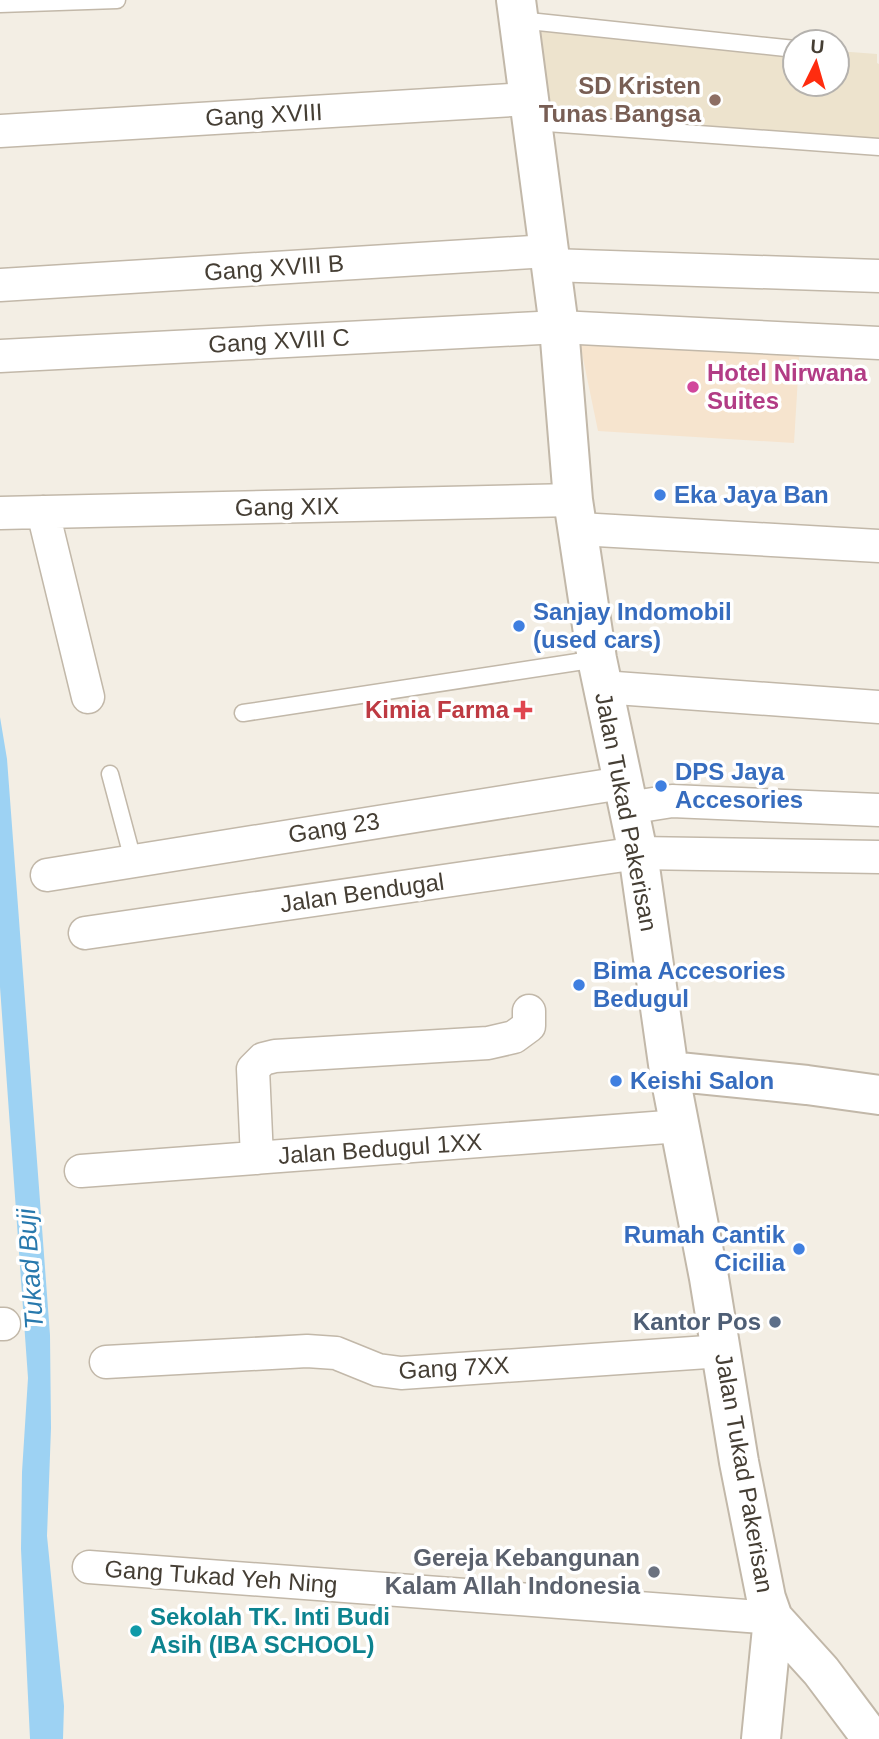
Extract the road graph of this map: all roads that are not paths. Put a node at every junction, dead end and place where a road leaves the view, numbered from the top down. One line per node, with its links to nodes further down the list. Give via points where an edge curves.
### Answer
1 (117, 0): 2 (lane)
2 (0, 4)
3 (518, 10): 4 (lane); 5 (street, Jalan Tukad Pakerisan)
4 (781, 47)
5 (531, 111): 6 (street, Gang XVIII); 7 (lane); 8 (street, Jalan Tukad Pakerisan)
6 (0, 131)
7 (879, 147)
8 (549, 258): 9 (street, Gang XVIII B); 10 (street, Gang XVIII B); 11 (street, Jalan Tukad Pakerisan)
9 (879, 276)
10 (0, 285)
11 (559, 327): 12 (street, Gang XVIII C); 13 (street, Gang XVIII C); 16 (street, Jalan Tukad Pakerisan)
12 (879, 343)
13 (0, 356)
14 (43, 512): 15 (street, Gang XIX); 16 (street, Gang XIX); 19 (street)
15 (0, 513)
16 (576, 514): 17 (street, Gang XIX); 18 (street, Jalan Tukad Pakerisan)
17 (879, 546)
18 (600, 673): 20 (street); 21 (lane); 23 (street, Jalan Tukad Pakerisan)
19 (88, 697)
20 (879, 707)
21 (243, 713)
22 (110, 774): 27 (lane)
23 (625, 796): 24 (street, Gang 23); 25 (street, Jalan Tukad Pakerisan); 27 (street, Gang 23)
24 (879, 810)
25 (638, 853): 26 (street, Jalan Bendugal); 29 (street, Jalan Bendugal); 31 (street, Jalan Tukad Pakerisan)
26 (879, 857)
27 (133, 860): 28 (street, Gang 23)
28 (47, 875)
29 (85, 933)
30 (529, 1011): 34 (street, via 529,1026 514,1037 488,1043 263,1059 253,1069)
31 (668, 1071): 32 (street); 33 (street, Jalan Tukad Pakerisan)
32 (879, 1095)
33 (680, 1126): 34 (street, Jalan Bedugul 1XX); 36 (street, Jalan Tukad Pakerisan)
34 (257, 1158): 35 (street, Jalan Bedugul 1XX)
35 (81, 1171)
36 (722, 1351): 37 (street, Gang 7XX, via 401,1373 378,1370 336,1353 307,1351); 39 (street, Jalan Tukad Pakerisan)
37 (106, 1362)
38 (89, 1567): 39 (street, Gang Tukad Yeh Ning)
39 (772, 1618): 40 (street); 41 (street)
40 (871, 1728)
41 (761, 1739)

